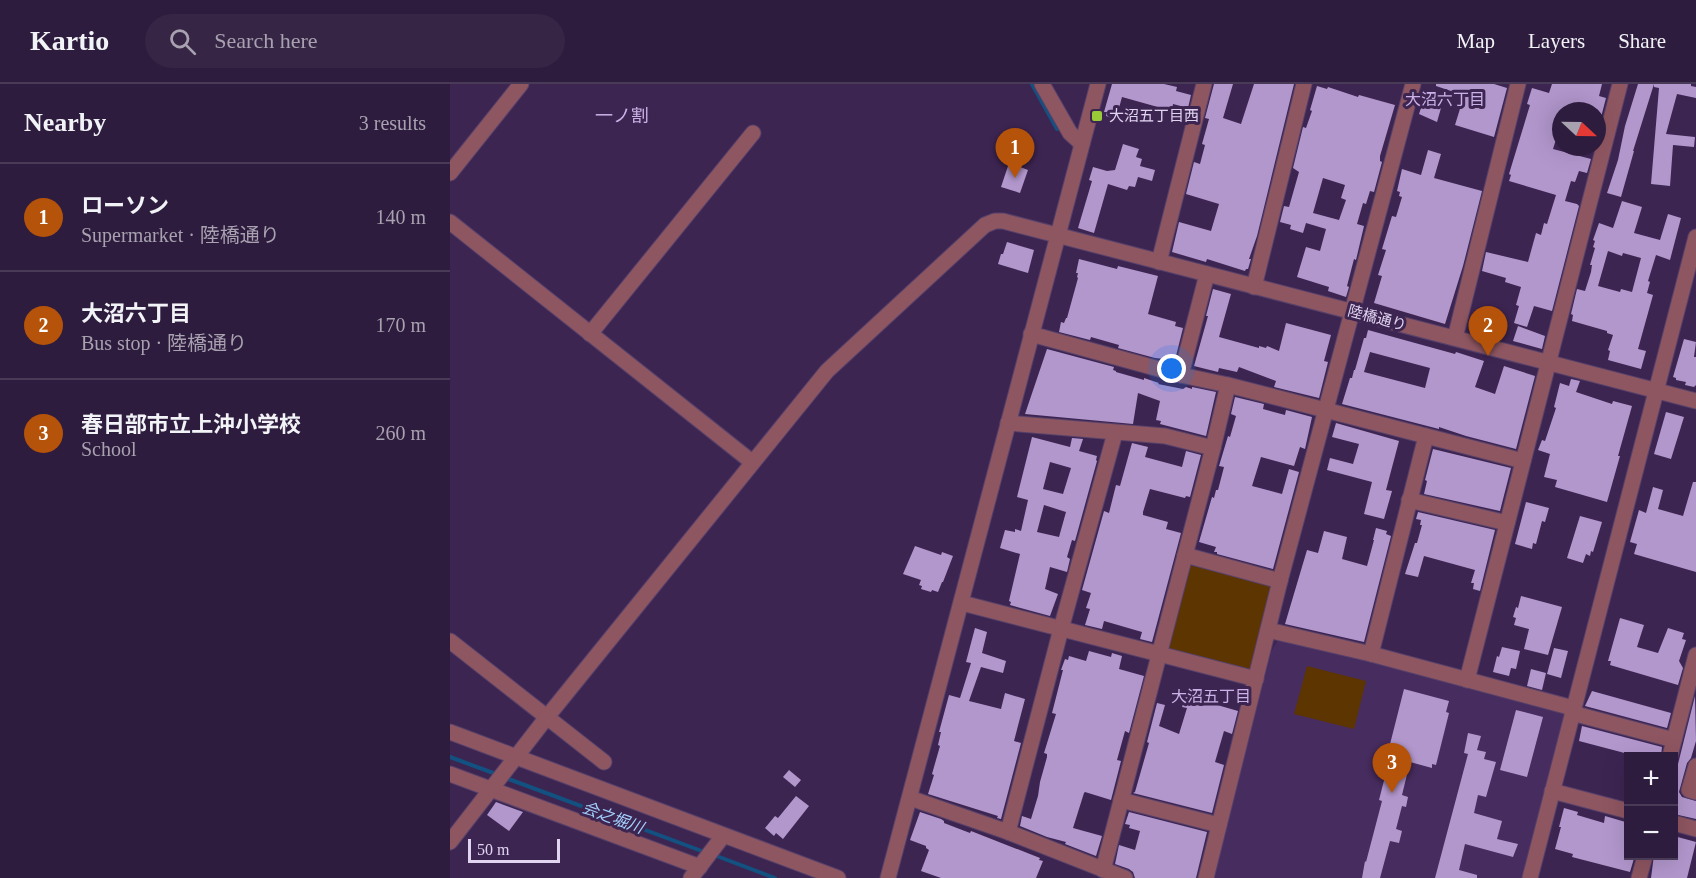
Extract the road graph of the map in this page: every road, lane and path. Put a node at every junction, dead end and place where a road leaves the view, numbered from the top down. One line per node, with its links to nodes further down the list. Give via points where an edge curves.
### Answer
1 (521, 84): 11 (street)
2 (1042, 84): 10 (street, via 1070,133)
3 (1098, 84): 10 (street)
4 (1204, 84): 15 (street)
5 (1304, 84): 17 (street)
6 (1413, 84): 18 (street)
7 (1518, 84): 21 (street)
8 (1620, 84): 22 (street)
9 (753, 133): 19 (street)
10 (1082, 144): 13 (street)
11 (450, 173)
12 (450, 222): 19 (street)
13 (1058, 234): 15 (street, 陸橋通り); 20 (street); 33 (street, 陸橋通り, via 1003,221 985,225 827,370)
14 (1696, 237): 25 (street)
15 (1159, 262): 16 (street, 陸橋通り)
16 (1207, 274): 17 (street, 陸橋通り); 23 (street)
17 (1254, 287): 18 (street, 陸橋通り)
18 (1353, 312): 21 (street, 陸橋通り); 27 (street)
19 (590, 334): 33 (street)
20 (1031, 334): 23 (street); 28 (street)
21 (1455, 339): 22 (street, 陸橋通り)
22 (1548, 362): 25 (street, 陸橋通り); 32 (street)
23 (1180, 375): 24 (street)
24 (1228, 385): 27 (street); 31 (street)
25 (1656, 391): 26 (street, 陸橋通り); 48 (street)
26 (1696, 401)
27 (1326, 410): 30 (street); 37 (street)
28 (1008, 423): 29 (street); 38 (street)
29 (1115, 433): 31 (street, via 1165,436); 39 (street)
30 (1426, 436): 32 (street); 34 (street)
31 (1213, 448): 36 (street)
32 (1523, 461): 35 (street)
33 (752, 462): 49 (street, 陸橋通り)
34 (1409, 500): 35 (street); 43 (street)
35 (1507, 523): 46 (street)
36 (1185, 555): 37 (street); 42 (street)
37 (1280, 581): 40 (street)
38 (962, 603): 39 (street); 60 (street)
39 (1060, 629): 42 (street); 66 (street)
40 (1268, 630): 43 (street); 45 (street)
41 (450, 641): 49 (street)
42 (1159, 654): 45 (street); 61 (street)
43 (1371, 654): 46 (street)
44 (1696, 655): 47 (street)
45 (1256, 679): 64 (street)
46 (1467, 680): 48 (street)
47 (1691, 694): 51 (street)
48 (1573, 710): 51 (street); 58 (street)
49 (547, 717): 53 (street, 陸橋通り); 54 (street)
50 (450, 732): 53 (street)
51 (1674, 740): 52 (street)
52 (1671, 752)
53 (516, 757): 57 (street, 陸橋通り); 67 (street)
54 (604, 762)
55 (1696, 765): 59 (street, via 1689,790)
56 (450, 774): 57 (street)
57 (492, 789): 68 (street, 陸橋通り); 71 (street)
58 (1552, 791): 62 (street); 76 (street)
59 (1696, 792)
60 (910, 798): 66 (street); 73 (street)
61 (1121, 800): 64 (street); 70 (street)
62 (1624, 810)
63 (1678, 824): 65 (street)
64 (1219, 825): 75 (street)
65 (1696, 829)
66 (1008, 832): 70 (street)
67 (723, 836): 71 (street); 72 (street)
68 (450, 842)
69 (1644, 860): 77 (street)
70 (1103, 870): 74 (street)
71 (695, 872)
72 (838, 878)
73 (888, 878)
74 (1125, 878)
75 (1206, 878)
76 (1530, 878)
77 (1639, 878)

